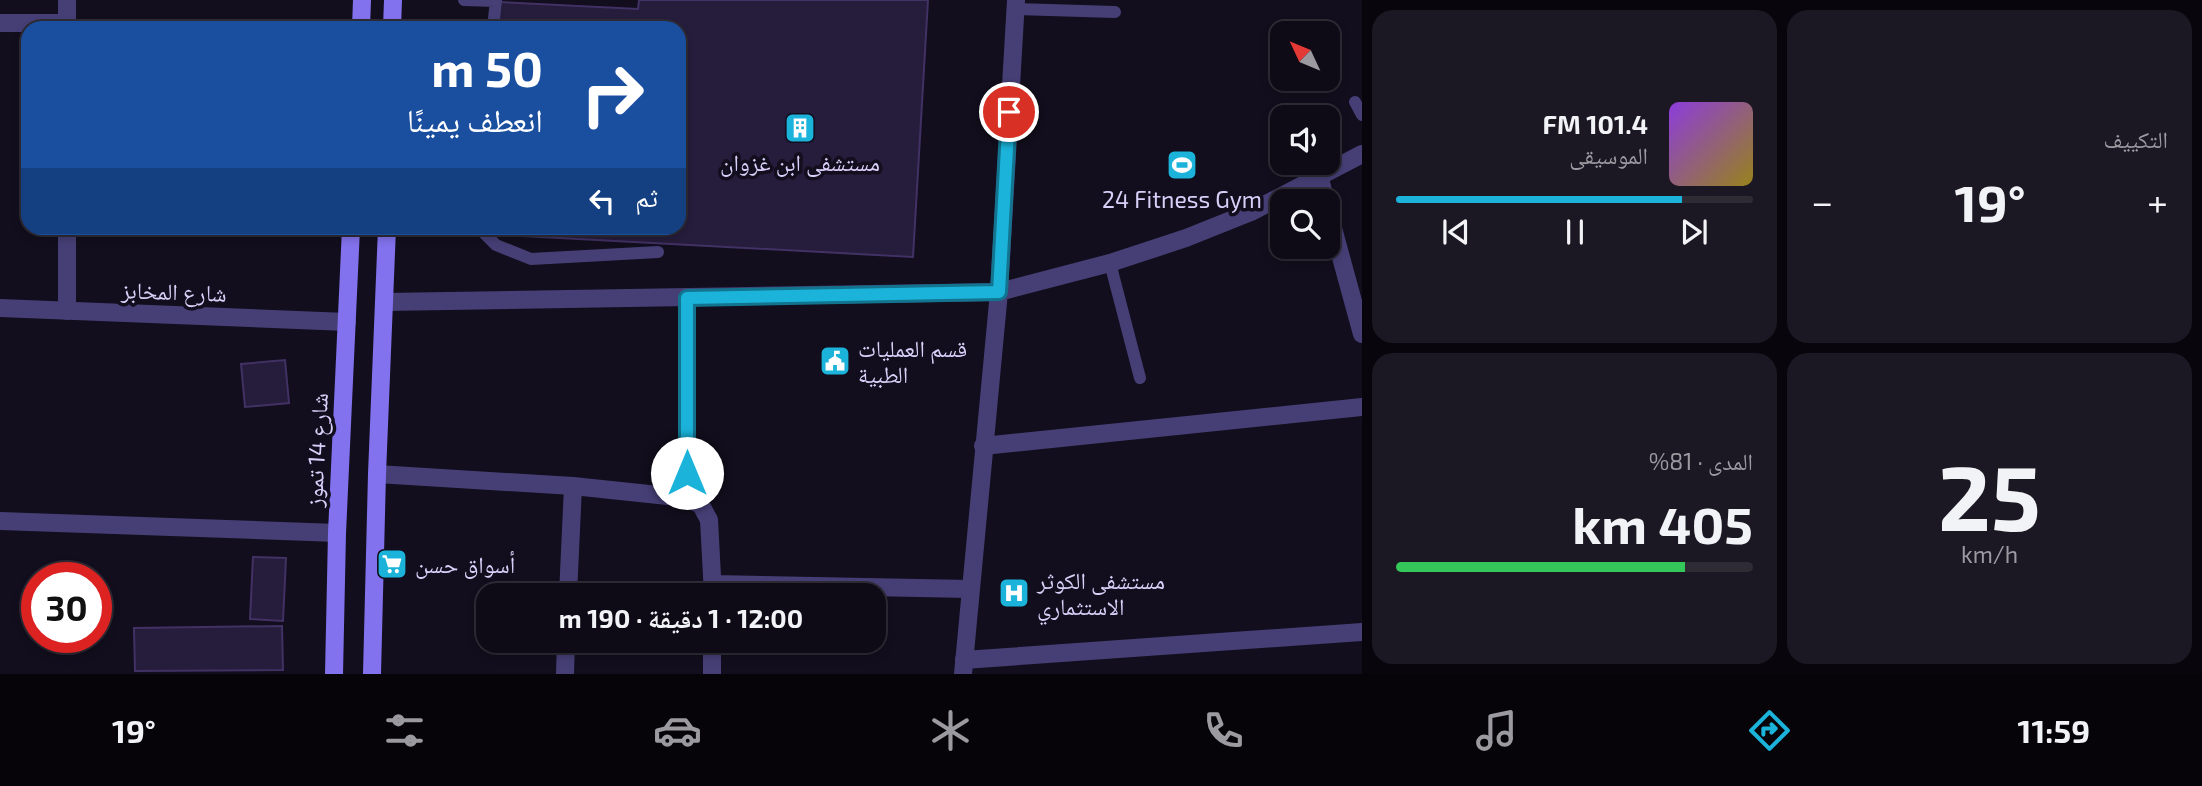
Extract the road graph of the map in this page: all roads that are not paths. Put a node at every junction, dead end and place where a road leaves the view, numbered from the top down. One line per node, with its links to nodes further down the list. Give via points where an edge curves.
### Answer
1 (67, 0): 8 (street)
2 (362, 0): 9 (main road)
3 (393, 0): 10 (main road)
4 (464, 0): 5 (lane)
5 (496, 0): 11 (lane)
6 (1015, 4): 7 (lane); 26 (street)
7 (1115, 12)
8 (67, 21)
9 (361, 21)
10 (392, 21)
11 (494, 21)
12 (0, 23): 13 (street)
13 (21, 24)
14 (1355, 102): 15 (lane)
15 (1362, 115)
16 (1362, 154): 17 (street)
17 (1319, 176): 18 (street); 25 (street, via 1251,212)
18 (1323, 189)
19 (67, 235): 30 (street)
20 (351, 235): 31 (main road, شارع 14 تموز)
21 (387, 235): 28 (main road)
22 (485, 235): 23 (lane, via 496,245 531,259)
23 (658, 252)
24 (1340, 254): 32 (street)
25 (1110, 263): 26 (street); 33 (lane)
26 (999, 292): 27 (street); 35 (street)
27 (687, 298): 28 (street); 38 (street)
28 (385, 302): 36 (main road)
29 (0, 308): 30 (street, شارع المخابز)
30 (67, 311): 31 (street, شارع المخابز)
31 (346, 322): 40 (main road, شارع 14 تموز)
32 (1362, 334)
33 (1140, 378)
34 (1362, 407): 35 (street)
35 (983, 446): 44 (street)
36 (377, 474): 37 (street); 50 (main road)
37 (573, 486): 38 (street); 41 (street)
38 (687, 498): 42 (street, via 701,505 709,520)
39 (0, 521): 40 (street)
40 (337, 533): 49 (main road, شارع 14 تموز)
41 (569, 583)
42 (713, 583)
43 (886, 589): 44 (street)
44 (970, 589): 48 (street)
45 (1362, 632): 48 (street)
46 (566, 653): 51 (street)
47 (712, 653): 52 (street)
48 (964, 667)
49 (334, 674)
50 (372, 674)
51 (565, 674)
52 (712, 674)

